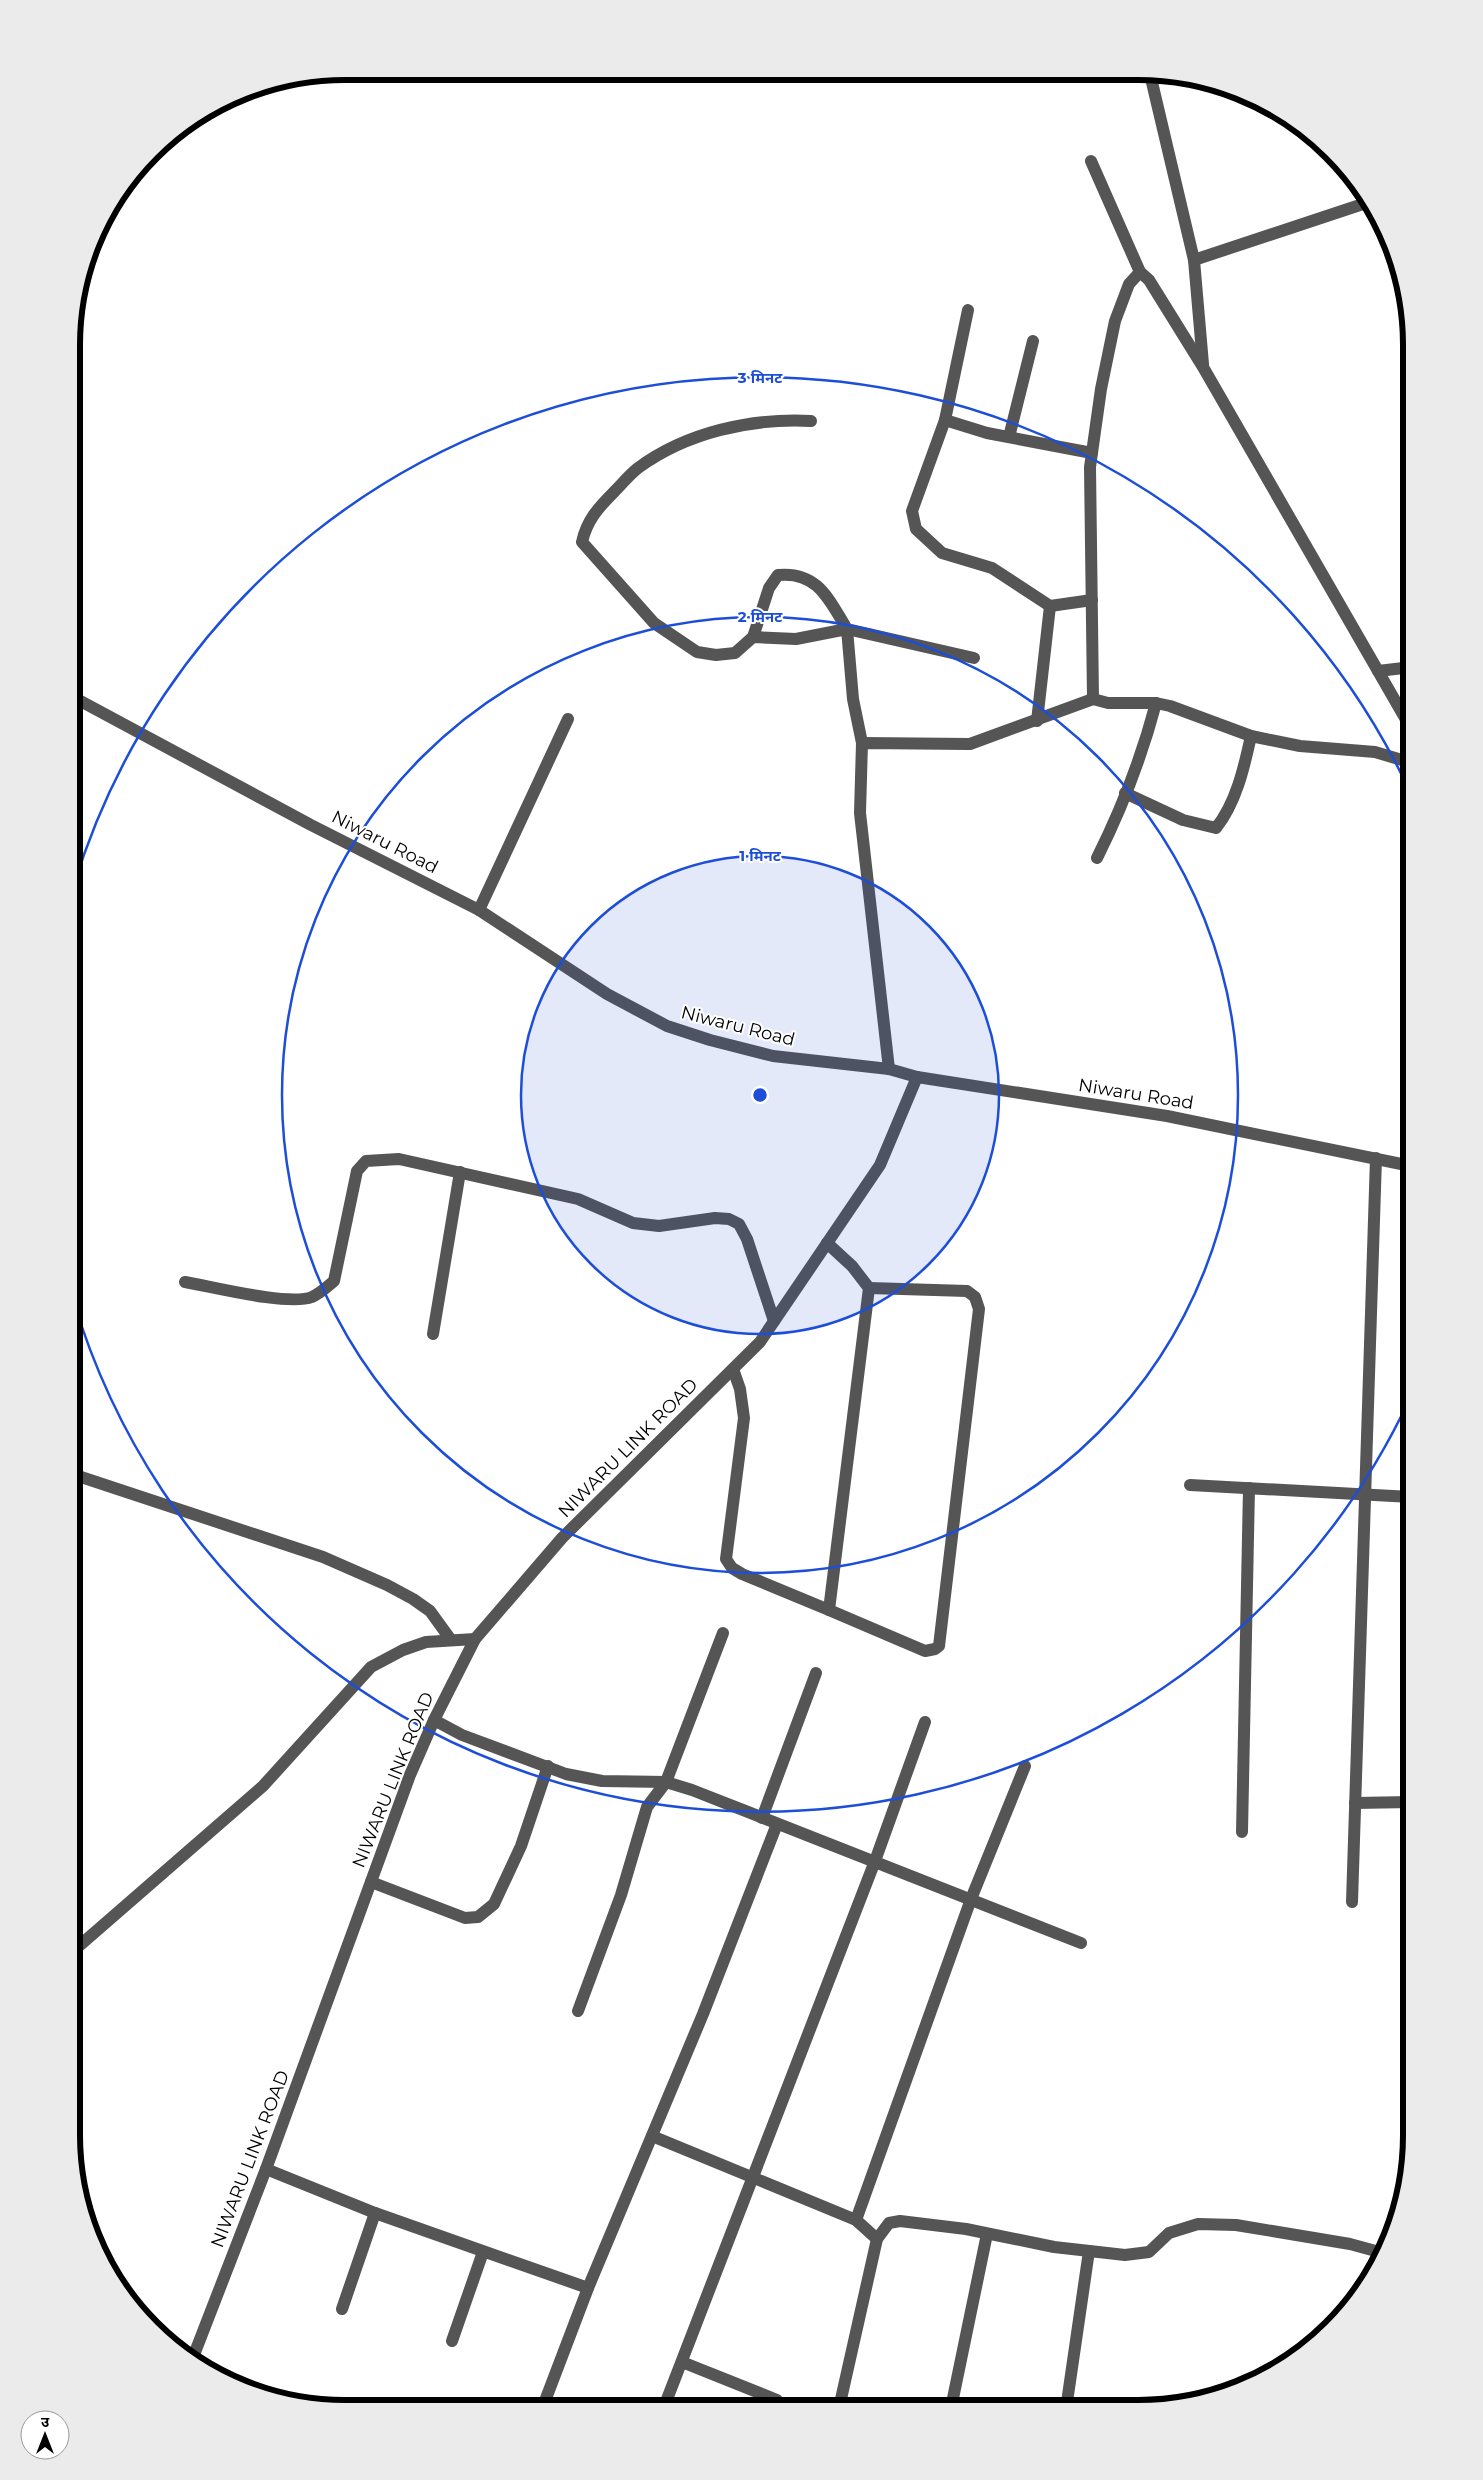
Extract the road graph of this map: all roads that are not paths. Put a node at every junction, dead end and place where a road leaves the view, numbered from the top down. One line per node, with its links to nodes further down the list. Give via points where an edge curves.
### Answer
1 (1152, 81): 4 (street)
2 (1091, 161): 5 (street)
3 (1362, 204): 4 (street)
4 (1194, 260): 8 (street)
5 (1140, 272): 8 (street, via 1150,280); 12 (street, via 1129,284 1115,321)
6 (968, 310): 9 (street)
7 (1033, 341): 11 (street)
8 (1204, 367): 19 (street)
9 (945, 420): 11 (street); 14 (street, via 912,511 916,528 942,553 992,568)
10 (811, 421): 16 (street, via 750,424 706,434 671,448 637,469 592,515 585,529 582,542 633,601 654,623 697,652 735,653)
11 (1009, 437): 12 (street)
12 (1092, 453): 13 (street)
13 (1092, 600): 14 (street); 20 (street)
14 (1050, 606): 25 (street)
15 (847, 629): 16 (street, via 796,639); 16 (street, via 825,592 810,580 790,574 778,575 769,588); 17 (street); 27 (street, via 853,699)
16 (753, 638)
17 (974, 658)
18 (1403, 668): 19 (street)
19 (1378, 671): 23 (street)
20 (1093, 699): 22 (street, via 1108,703); 25 (street)
21 (80, 701): 31 (street, Niwaru Road, via 311,825)
22 (1156, 703): 26 (street); 29 (street, via 1146,740)
23 (1403, 714)
24 (568, 719): 31 (street)
25 (1037, 721): 27 (street, via 970,744)
26 (1251, 736): 28 (street, via 1300,746 1375,752); 29 (street, via 1228,813 1216,828 1183,820)
27 (862, 743): 32 (street, via 860,813)
28 (1403, 760)
29 (1125, 793): 30 (street)
30 (1097, 858)
31 (479, 910): 32 (street, Niwaru Road, via 607,994 666,1026 773,1056)
32 (889, 1069): 33 (street, Niwaru Road)
33 (917, 1077): 34 (street, Niwaru Road, via 1167,1116); 37 (street, NIWARU LINK ROAD, via 880,1165)
34 (1376, 1158): 35 (street, Niwaru Road); 46 (street)
35 (1403, 1164)
36 (460, 1172): 38 (street, via 399,1159 366,1161 357,1172 334,1281 311,1297 293,1300); 40 (street, via 578,1199 633,1223 658,1226 730,1219 739,1224 747,1239); 41 (street)
37 (827, 1243): 39 (street); 40 (street, NIWARU LINK ROAD)
38 (185, 1282)
39 (870, 1288): 48 (street); 48 (street, via 967,1291 975,1297 979,1308 939,1646 925,1650)
40 (774, 1322): 42 (street, NIWARU LINK ROAD, via 760,1342)
41 (433, 1334)
42 (733, 1369): 48 (street, via 744,1418 726,1560 742,1574); 50 (street, NIWARU LINK ROAD, via 562,1538)
43 (80, 1477): 51 (street, via 323,1558 386,1585 430,1612)
44 (1190, 1485): 45 (street)
45 (1249, 1488): 46 (street); 62 (street)
46 (1364, 1495): 47 (street); 59 (street)
47 (1403, 1497)
48 (829, 1610)
49 (723, 1633): 57 (street)
50 (475, 1639): 51 (street); 53 (street, NIWARU LINK ROAD)
51 (451, 1640): 68 (street, via 426,1642 371,1667 263,1786)
52 (816, 1673): 60 (street)
53 (434, 1720): 55 (street, via 462,1735); 64 (street, NIWARU LINK ROAD)
54 (925, 1722): 63 (street)
55 (548, 1766): 57 (street, via 566,1774 602,1781); 64 (street, via 521,1846 494,1904 478,1917 464,1918)
56 (1025, 1766): 65 (street)
57 (666, 1782): 60 (street); 69 (street, via 647,1808 621,1895)
58 (1403, 1802): 59 (street)
59 (1355, 1804): 66 (street)
60 (762, 1818): 61 (street)
61 (777, 1824): 63 (street); 70 (street)
62 (1242, 1832)
63 (875, 1861): 65 (street); 72 (street)
64 (370, 1882): 71 (street, NIWARU LINK ROAD)
65 (971, 1900): 67 (street); 74 (street)
66 (1352, 1902)
67 (1081, 1943)
68 (80, 1946)
69 (578, 2011)
70 (652, 2136): 72 (street); 80 (street)
71 (266, 2169): 73 (street); 83 (street, NIWARU LINK ROAD)
72 (753, 2178): 74 (street); 84 (street)
73 (375, 2213): 79 (street); 81 (street)
74 (856, 2220): 76 (street)
75 (987, 2234): 76 (street, via 900,2221 889,2223); 77 (street); 89 (street)
76 (877, 2239): 88 (street)
77 (1089, 2251): 78 (street, via 1124,2255 1150,2252 1169,2232 1198,2224 1246,2226); 90 (street)
78 (1376, 2251)
79 (483, 2252): 80 (street); 82 (street)
80 (588, 2288): 85 (street)
81 (342, 2309)
82 (452, 2342)
83 (195, 2353)
84 (682, 2362): 86 (street); 87 (street)
85 (545, 2400)
86 (667, 2400)
87 (777, 2400)
88 (842, 2400)
89 (952, 2400)
90 (1067, 2400)

